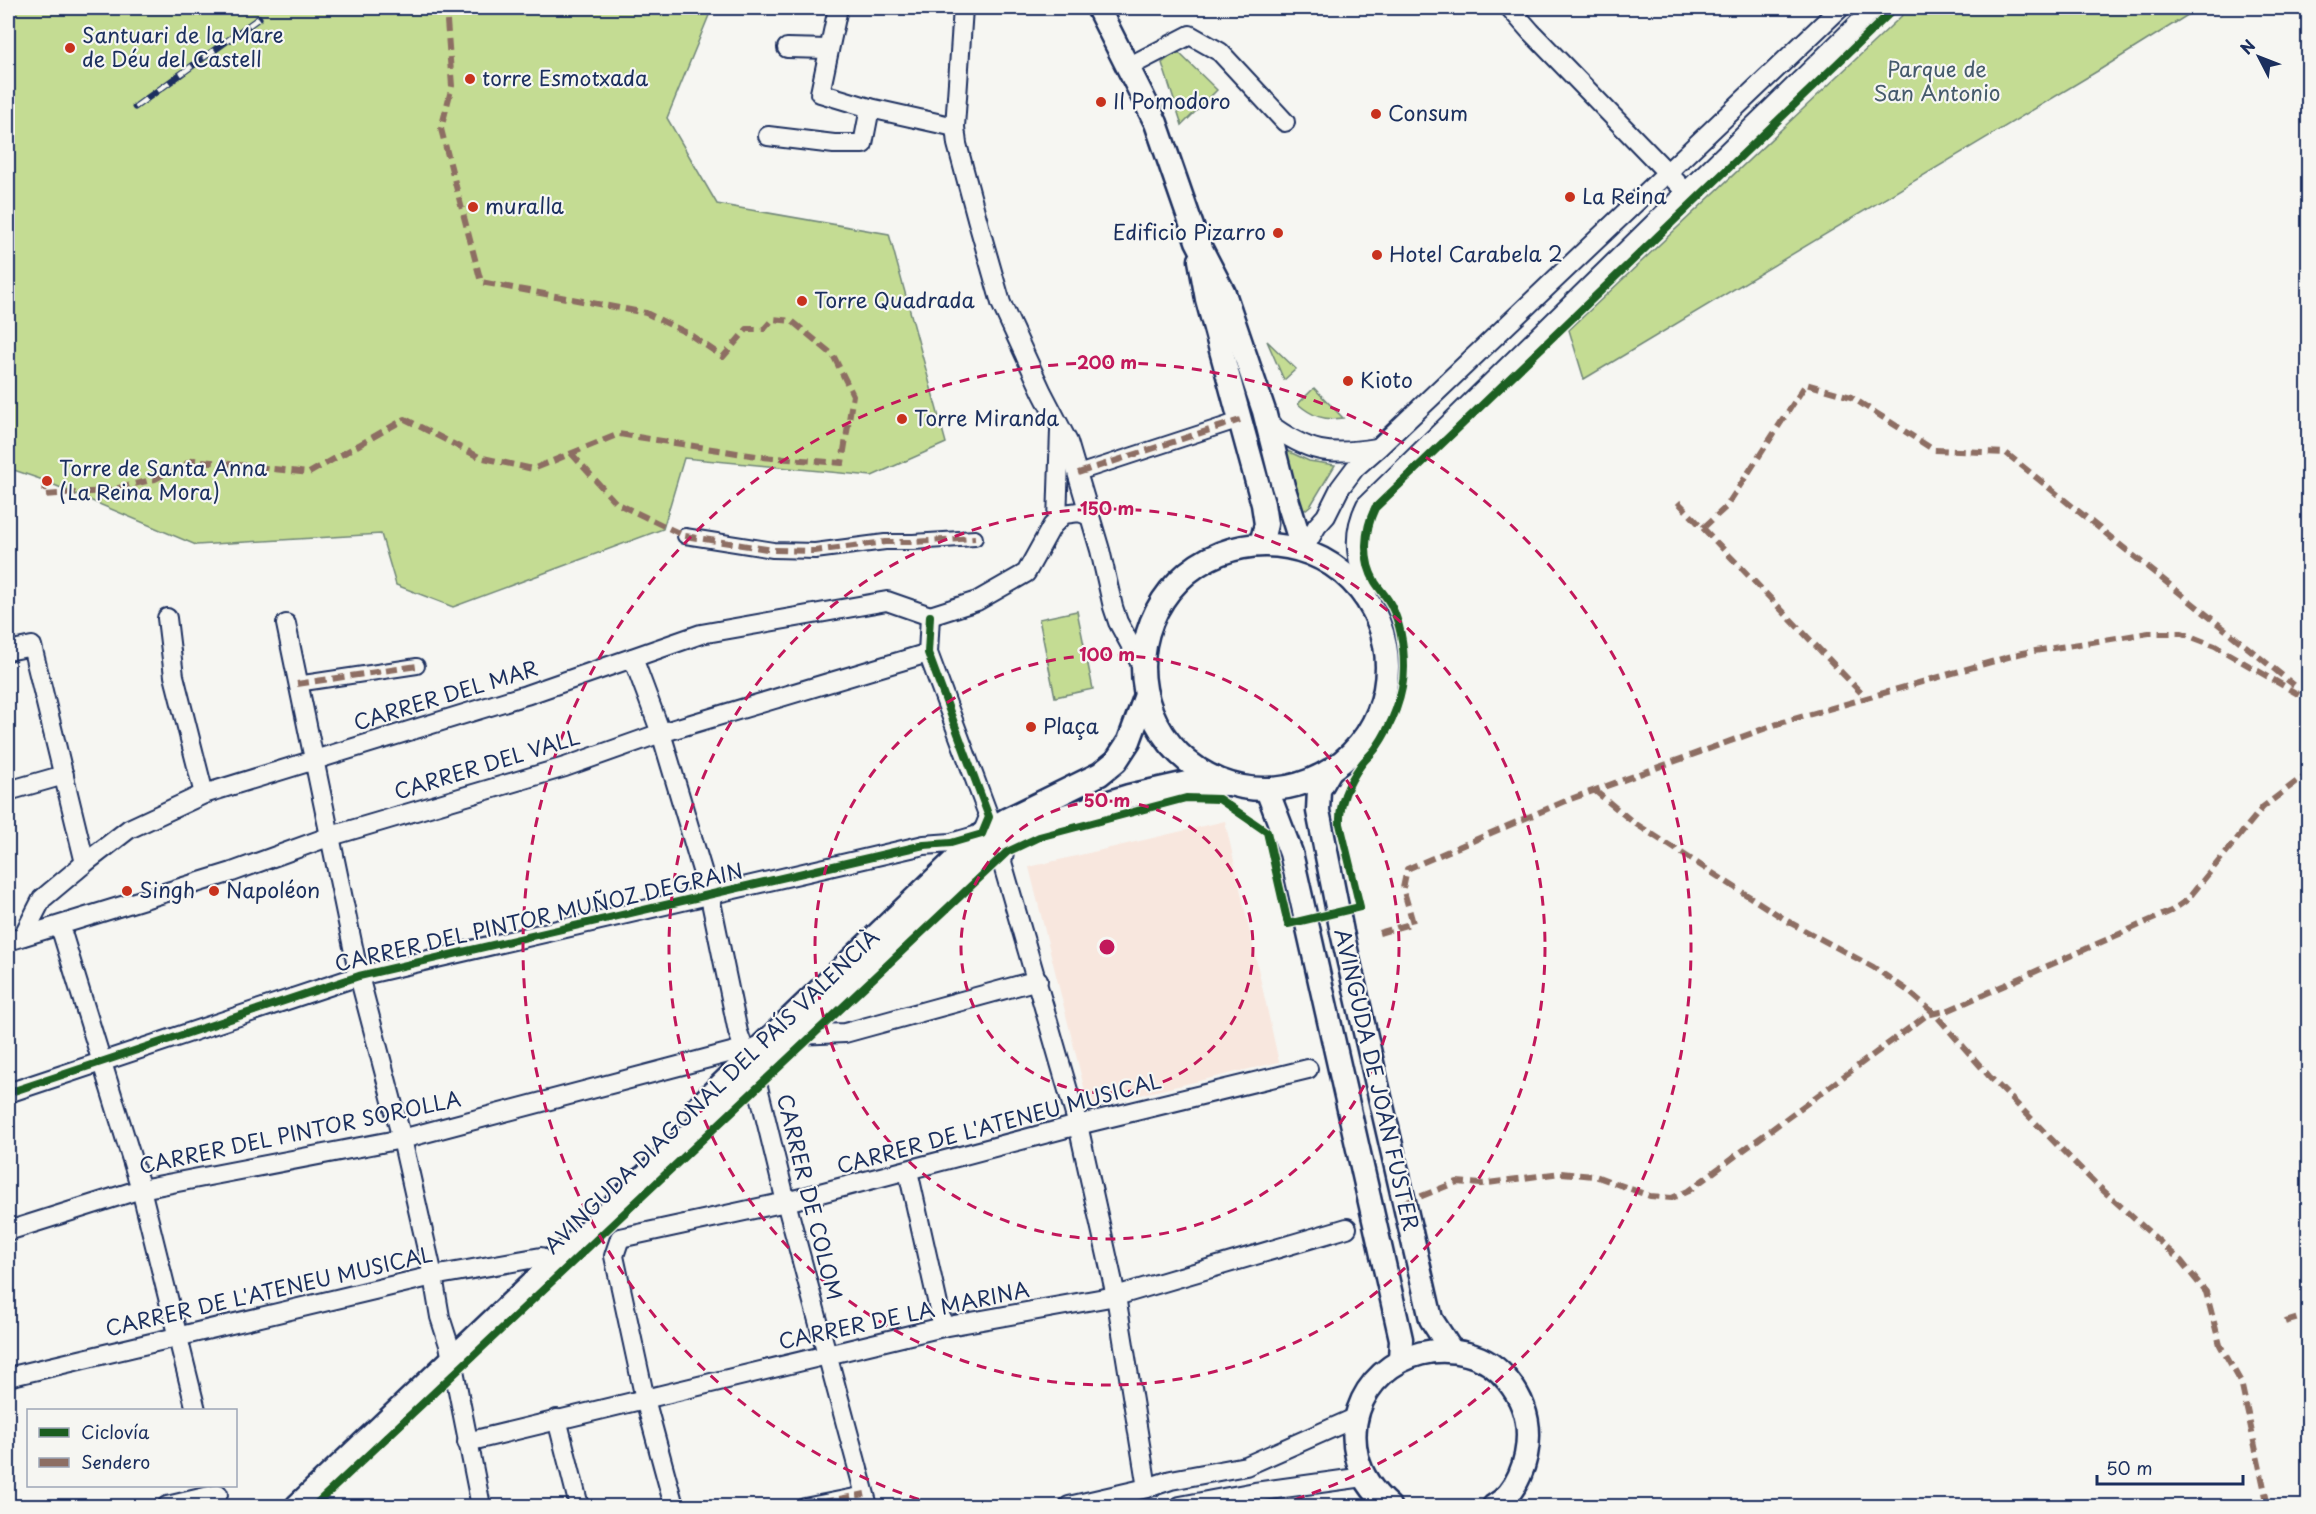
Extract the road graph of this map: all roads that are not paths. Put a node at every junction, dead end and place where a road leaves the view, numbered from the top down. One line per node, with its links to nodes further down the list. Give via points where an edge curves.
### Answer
1 (838, 8): 8 (street)
2 (963, 8): 12 (street)
3 (1098, 8): 9 (street)
4 (1510, 8): 14 (street)
5 (1840, 8): 14 (street)
6 (1874, 8): 15 (street)
7 (787, 48): 8 (street)
8 (829, 50): 10 (street, via 819,93)
9 (1128, 67): 11 (street, via 1190,35 1220,52); 16 (street, via 1156,123)
10 (870, 108): 12 (street); 13 (street, via 863,144)
11 (1285, 122)
12 (955, 127): 19 (street, via 1001,303)
13 (768, 136)
14 (1666, 172): 15 (street); 20 (street)
15 (1686, 192): 28 (street, via 1366,505 1358,521 1357,539)
16 (1197, 241): 17 (street, via 1207,299); 18 (street, via 1224,293)
17 (1240, 420): 21 (street); 26 (street, via 1263,504 1266,524)
18 (1268, 423): 20 (street, via 1292,441 1323,452); 27 (street)
19 (1060, 427): 21 (street); 23 (street)
20 (1379, 447): 27 (street, via 1354,468)
21 (1078, 473): 22 (street)
22 (1090, 516): 23 (street, via 1079,512 1064,514); 36 (street, via 1118,622)
23 (1057, 521): 29 (street, via 1026,573 977,601)
24 (685, 537): 25 (street, via 773,550 815,551 885,542)
25 (975, 538)
26 (1261, 544): 27 (street); 36 (street, via 1224,552 1191,570 1165,597 1148,631)
27 (1303, 550): 28 (street, via 1339,568)
28 (1368, 599): 41 (street, via 1383,631 1388,666 1383,701 1368,734)
29 (930, 616): 33 (street); 34 (street, CARRER DEL MAR, via 887,601 701,634)
30 (167, 618): 46 (street, via 174,676)
31 (286, 624): 37 (street)
32 (8, 651): 42 (street, via 32,646)
33 (928, 653): 39 (street, CARRER DEL VALL); 47 (street, via 988,817)
34 (633, 658): 39 (street, CARRER DE COLOM); 40 (street, CARRER DEL MAR)
35 (417, 666): 37 (street)
36 (1143, 668): 38 (street)
37 (297, 684): 40 (street)
38 (1146, 695): 43 (street, via 1154,719 1178,753 1205,774); 47 (street, AVINGUDA DIAGONAL DEL PAÍS VALENCIÀ, via 1129,741 1116,761 1100,774)
39 (661, 733): 48 (street, CARRER DEL VALL, via 565,767); 51 (street, CARRER DE COLOM)
40 (314, 760): 46 (street, CARRER DEL MAR); 48 (street)
41 (1330, 771): 44 (street, via 1300,784); 75 (street, AVINGUDA DE JOAN FUSTER, via 1319,790 1318,811 1342,932 1431,1319)
42 (64, 775): 45 (street); 50 (street)
43 (1228, 784): 44 (street); 49 (street, AVINGUDA DIAGONAL DEL PAÍS VALENCIÀ, via 1187,783 1129,796)
44 (1267, 790): 78 (street, AVINGUDA DE JOAN FUSTER, via 1291,853 1401,1339)
45 (8, 791)
46 (204, 794): 50 (street, CARRER DEL MAR, via 129,830)
47 (982, 834): 51 (street, CARRER DEL PINTOR MUÑOZ DEGRAIN); 57 (street, AVINGUDA DIAGONAL DEL PAÍS VALENCIÀ)
48 (331, 836): 52 (street, CARRER DEL VALL); 54 (street)
49 (1007, 838): 55 (street, via 1002,862); 56 (street, AVINGUDA DIAGONAL DEL PAÍS VALENCIÀ, via 989,850)
50 (85, 863): 53 (street, CARRER DEL MAR, via 42,899)
51 (710, 897): 54 (street, CARRER DEL PINTOR MUÑOZ DEGRAIN); 57 (street, CARRER DE COLOM)
52 (60, 926): 53 (street, CARRER DEL VALL); 58 (street)
53 (15, 938)
54 (359, 976): 58 (street, CARRER DEL PINTOR MUÑOZ DEGRAIN); 62 (street)
55 (1038, 980): 56 (street, via 844,1033); 61 (street)
56 (796, 1035): 57 (street, AVINGUDA DIAGONAL DEL PAÍS VALENCIÀ)
57 (748, 1061): 62 (street, CARRER DEL PINTOR SOROLLA); 65 (street, CARRER DE COLOM); 66 (street, AVINGUDA DIAGONAL DEL PAÍS VALENCIÀ); 70 (street, AVINGUDA DIAGONAL DEL PAÍS VALENCIÀ)
58 (100, 1062): 60 (street, CARRER DEL PINTOR MUÑOZ DEGRAIN); 64 (street)
59 (1308, 1069): 61 (street, CARRER DE L'ATENEU MUSICAL)
60 (8, 1093)
61 (1078, 1125): 63 (street, CARRER DE L'ATENEU MUSICAL); 72 (street)
62 (402, 1139): 64 (street, CARRER DEL PINTOR SOROLLA); 71 (street)
63 (908, 1171): 65 (street, CARRER DE L'ATENEU MUSICAL); 73 (street)
64 (141, 1189): 68 (street, CARRER DEL PINTOR SOROLLA); 74 (street)
65 (786, 1202): 69 (street, CARRER DE L'ATENEU MUSICAL); 77 (street, CARRER DE COLOM)
66 (602, 1219): 69 (street); 76 (street, AVINGUDA DIAGONAL DEL PAÍS VALENCIÀ)
67 (1347, 1228): 72 (street, CARRER DE LA MARINA)
68 (8, 1231)
69 (620, 1238): 80 (street, via 614,1256)
70 (541, 1257): 71 (street, CARRER DE L'ATENEU MUSICAL); 76 (street, AVINGUDA DIAGONAL DEL PAÍS VALENCIÀ)
71 (433, 1276): 74 (street, CARRER DE L'ATENEU MUSICAL); 76 (street)
72 (1116, 1296): 73 (street, CARRER DE LA MARINA); 86 (street)
73 (943, 1327): 77 (street, CARRER DE LA MARINA)
74 (176, 1336): 79 (street, CARRER DE L'ATENEU MUSICAL); 81 (street)
75 (1451, 1350): 78 (street, via 1433,1349); 89 (street, via 1478,1357 1502,1373 1519,1396 1528,1423 1528,1452 1518,1479)
76 (451, 1353): 84 (street); 91 (street, AVINGUDA DIAGONAL DEL PAÍS VALENCIÀ); 92 (street, AVINGUDA DIAGONAL DEL PAÍS VALENCIÀ)
77 (826, 1353): 80 (street, CARRER DE LA MARINA); 88 (street, CARRER DE COLOM)
78 (1400, 1360): 82 (street, via 1378,1377 1365,1395)
79 (8, 1377)
80 (645, 1399): 83 (street, CARRER DE LA MARINA); 95 (street)
81 (196, 1409)
82 (1357, 1417): 85 (street, via 1356,1448); 86 (street, via 1246,1466)
83 (557, 1419): 84 (street, CARRER DE LA MARINA); 94 (street)
84 (468, 1442): 93 (street)
85 (1364, 1477): 98 (street); 99 (street)
86 (1148, 1488): 97 (street)
87 (218, 1495): 90 (street)
88 (867, 1500): 96 (street)
89 (1499, 1505)
90 (167, 1506)
91 (279, 1506)
92 (297, 1506)
93 (481, 1506)
94 (579, 1506)
95 (674, 1506)
96 (804, 1506)
97 (1069, 1506)
98 (1180, 1506)
99 (1389, 1506)

